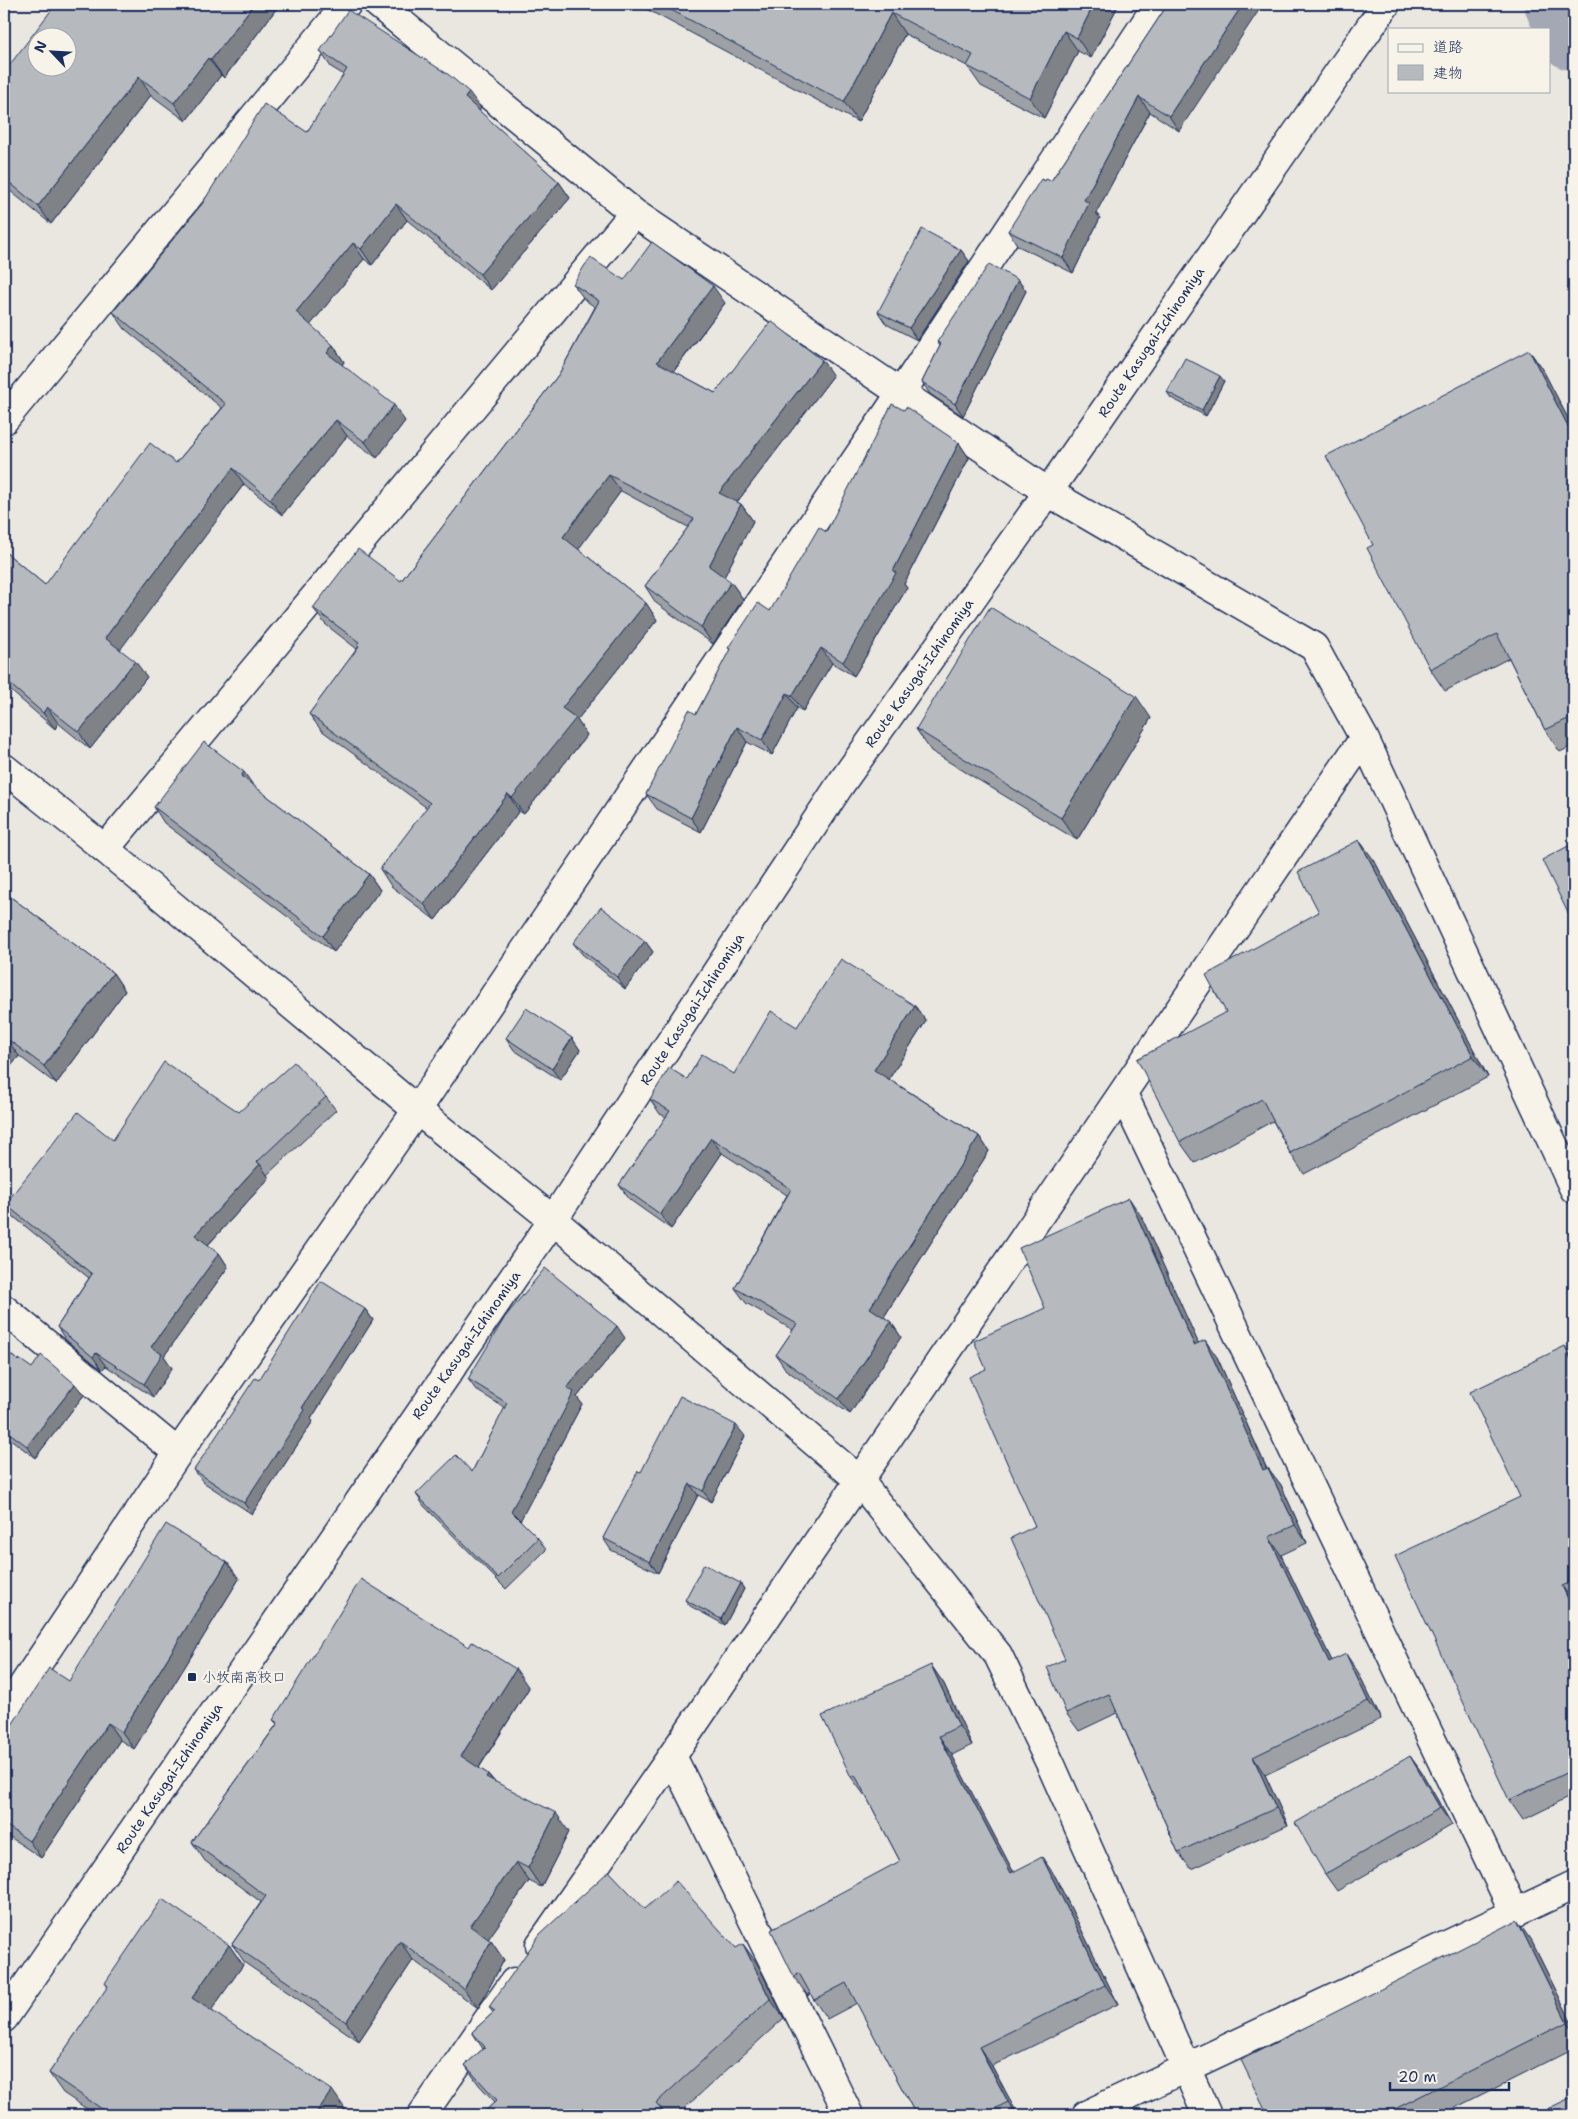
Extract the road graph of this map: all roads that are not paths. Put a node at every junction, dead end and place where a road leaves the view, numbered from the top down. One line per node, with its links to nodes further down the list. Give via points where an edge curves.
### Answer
1 (347, 4): 7 (street)
2 (378, 4): 5 (street)
3 (1158, 4): 6 (street)
4 (1386, 4): 8 (street, Route Kasugai-Ichinomiya)
5 (634, 213): 6 (street); 11 (street)
6 (901, 393): 8 (street); 13 (street)
7 (4, 420)
8 (1048, 492): 9 (street, via 1314,647); 15 (street, Route Kasugai-Ichinomiya, via 840,785)
9 (1364, 738): 12 (street); 14 (street)
10 (4, 768): 11 (street)
11 (105, 849): 13 (street)
12 (1123, 1094): 18 (street); 22 (street)
13 (417, 1110): 15 (street); 17 (street)
14 (1574, 1189)
15 (553, 1220): 18 (street); 23 (street, Route Kasugai-Ichinomiya)
16 (4, 1309): 17 (street)
17 (178, 1453): 19 (street)
18 (858, 1479): 20 (street); 24 (street, via 998,1655)
19 (4, 1714)
20 (672, 1756): 25 (street); 26 (street)
21 (1574, 1885): 22 (street)
22 (1515, 1914): 24 (street)
23 (4, 2018)
24 (1184, 2068): 27 (street); 28 (street)
25 (422, 2115)
26 (849, 2115)
27 (1086, 2115)
28 (1208, 2115)

